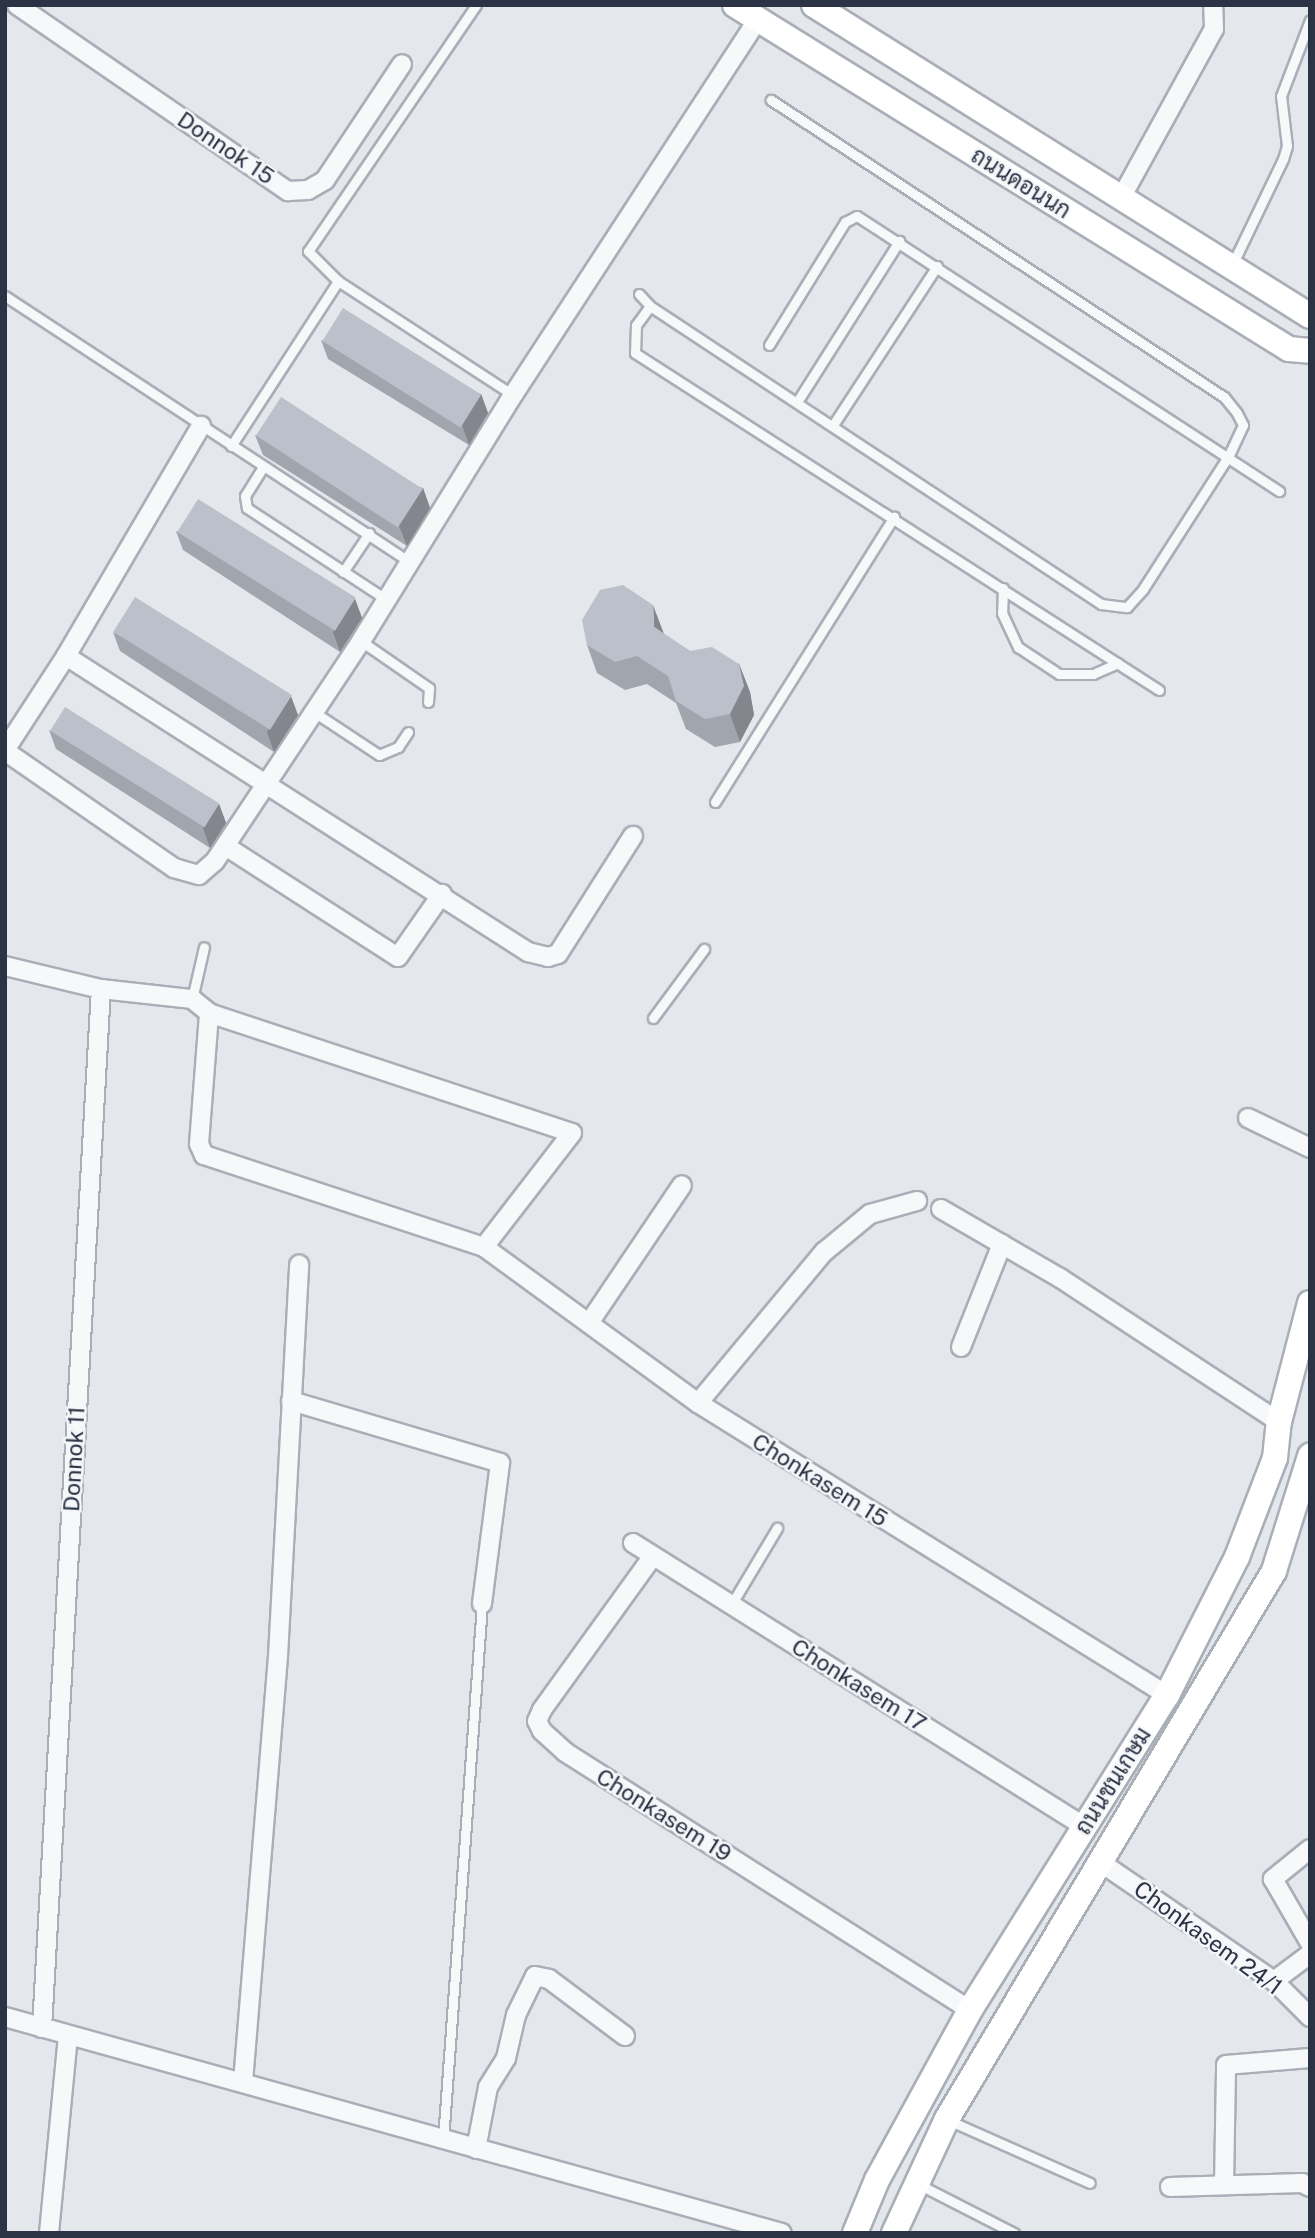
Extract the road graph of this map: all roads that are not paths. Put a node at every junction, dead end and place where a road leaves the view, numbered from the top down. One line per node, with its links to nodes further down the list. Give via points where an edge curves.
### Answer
1 (17, 5): 8 (street, Donnok 15, via 288,191 308,190 325,180)
2 (476, 5): 14 (lane, via 308,251)
3 (735, 5): 6 (main road, ถนนดอนนก)
4 (814, 5): 10 (main road, ถนนดอนนก)
5 (1213, 5): 10 (street, via 1214,29)
6 (757, 20): 20 (main road, ถนนดอนนก, via 1289,349); 21 (street)
7 (1310, 20): 13 (lane, via 1281,96 1287,146 1283,159)
8 (402, 64)
9 (771, 100): 26 (lane, via 1224,397 1243,425)
10 (1121, 198): 13 (main road, ถนนดอนนก)
11 (899, 242): 12 (lane); 19 (lane, via 856,216 845,222); 22 (lane)
12 (937, 266): 23 (lane); 26 (lane)
13 (1231, 267): 18 (main road, ถนนดอนนก)
14 (338, 281): 21 (lane); 25 (lane)
15 (639, 294): 17 (lane)
16 (5, 296): 24 (lane)
17 (650, 306): 22 (lane); 29 (lane, via 636,326 635,353)
18 (1310, 316)
19 (769, 345)
20 (1310, 351)
21 (513, 395): 31 (street)
22 (797, 402): 23 (lane)
23 (833, 425): 26 (lane, via 1101,604 1127,607)
24 (201, 426): 25 (lane); 36 (street)
25 (231, 446): 27 (lane)
26 (1229, 455): 28 (lane)
27 (263, 467): 30 (lane); 32 (lane, via 245,496 247,508)
28 (1279, 491)
29 (894, 517): 33 (lane); 44 (lane)
30 (369, 533): 31 (lane); 32 (lane)
31 (409, 561): 34 (street)
32 (344, 572): 34 (lane)
33 (1003, 588): 37 (lane); 37 (lane, via 1002,613 1018,647 1059,674 1093,674)
34 (387, 600): 35 (street)
35 (361, 641): 39 (lane, via 429,688); 40 (street)
36 (66, 656): 42 (street); 43 (street)
37 (1118, 663): 38 (lane)
38 (1159, 690)
39 (428, 702)
40 (314, 712): 41 (lane, via 379,755 398,747); 43 (street)
41 (408, 732)
42 (5, 750): 46 (street, via 174,868 199,875)
43 (267, 782): 46 (street); 47 (street)
44 (715, 802)
45 (633, 836): 47 (street, via 558,954 548,957 528,952)
46 (227, 847): 47 (street, via 398,957)
47 (442, 894)
48 (204, 947): 52 (lane)
49 (704, 949): 54 (lane)
50 (5, 966): 51 (street)
51 (101, 989): 52 (street); 85 (street, Donnok 11)
52 (192, 999): 53 (street)
53 (209, 1013): 61 (street, Chonkasem 15, via 199,1144 204,1156); 61 (street, via 572,1133)
54 (653, 1018)
55 (1248, 1118): 56 (street)
56 (1310, 1147)
57 (682, 1185): 64 (street)
58 (916, 1201): 67 (street, via 870,1214 824,1252)
59 (941, 1209): 60 (street)
60 (1002, 1244): 65 (street); 68 (street)
61 (484, 1247): 64 (street, Chonkasem 15)
62 (299, 1265): 66 (street)
63 (1310, 1303): 68 (main road, ถนนชนเกษม)
64 (589, 1323): 67 (street, Chonkasem 15)
65 (961, 1347)
66 (291, 1401): 73 (street, via 500,1463); 89 (street, via 278,1656)
67 (698, 1404): 75 (street, Chonkasem 15)
68 (1279, 1422): 75 (main road, ถนนชนเกษม, via 1275,1458 1237,1557)
69 (1310, 1456): 78 (main road, ถนนชนเกษม, via 1274,1571)
70 (776, 1528): 74 (lane)
71 (633, 1543): 72 (street, Chonkasem 17)
72 (653, 1556): 74 (street, Chonkasem 17); 82 (street, Chonkasem 19, via 542,1710 537,1721 542,1731 565,1752)
73 (482, 1604): 91 (lane)
74 (731, 1605): 76 (street, Chonkasem 17)
75 (1167, 1695): 76 (main road, ถนนชนเกษม)
76 (1085, 1826): 82 (main road, ถนนชนเกษม)
77 (1310, 1849): 79 (street, via 1273,1879)
78 (1103, 1864): 81 (street, Chonkasem 24/1); 90 (main road, ถนนชนเกษม)
79 (1310, 1942)
80 (1310, 1955): 81 (street)
81 (1273, 1981): 84 (street, Chonkasem 24/1)
82 (970, 2010): 100 (main road, ถนนชนเกษม, via 877,2180)
83 (5, 2017): 85 (street)
84 (1310, 2017)
85 (42, 2028): 86 (street)
86 (68, 2035): 89 (street); 98 (street)
87 (625, 2036): 92 (street, via 549,1979 535,1976 516,2015 506,2058 488,2087)
88 (1310, 2058): 95 (street, via 1226,2065)
89 (243, 2082): 91 (street)
90 (947, 2119): 93 (main road, ถนนชนเกษม); 94 (lane)
91 (443, 2140): 92 (street)
92 (476, 2149): 99 (street)
93 (915, 2182): 101 (main road, ถนนชนเกษม); 102 (lane)
94 (1090, 2183)
95 (1224, 2185): 96 (street); 97 (street)
96 (1171, 2187)
97 (1310, 2187)
98 (48, 2233)
99 (782, 2233)
100 (855, 2233)
101 (894, 2233)
102 (1014, 2233)

